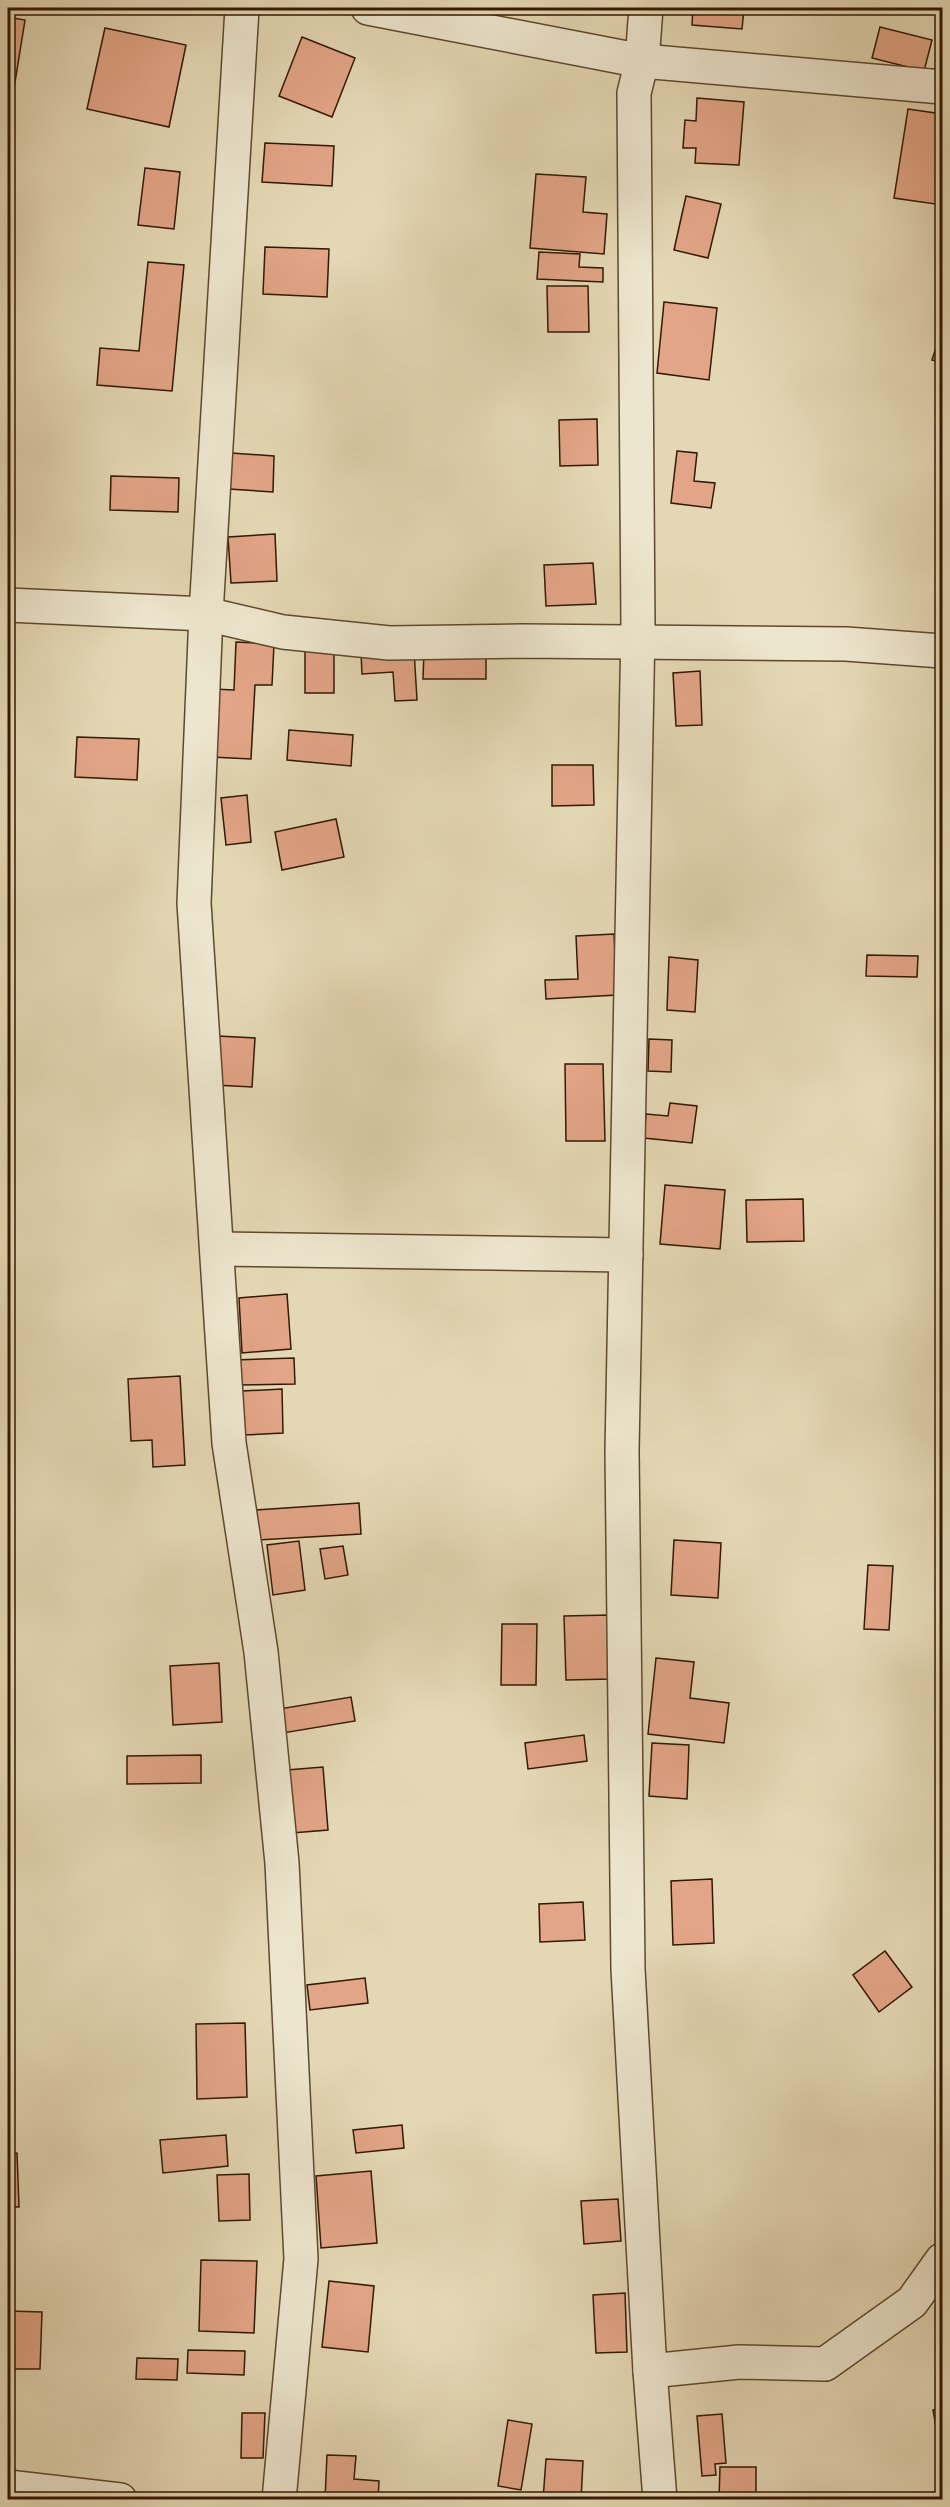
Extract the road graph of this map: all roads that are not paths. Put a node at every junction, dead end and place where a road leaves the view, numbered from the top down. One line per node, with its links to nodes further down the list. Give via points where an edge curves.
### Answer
1 (242, 8): 7 (street)
2 (368, 8): 4 (street)
3 (646, 8): 4 (street)
4 (642, 61): 5 (street); 8 (street, via 634,93)
5 (942, 87)
6 (8, 605): 7 (street)
7 (206, 614): 8 (street, via 283,632 389,643); 10 (street, via 194,903)
8 (638, 643): 9 (street, via 846,644); 11 (street)
9 (942, 651)
10 (217, 1249): 11 (street); 16 (street, via 229,1443 261,1652 283,1887 301,2259)
11 (626, 1255): 13 (street, via 622,1451 628,1969)
12 (942, 2260): 13 (street, via 912,2302 825,2364 739,2362)
13 (650, 2372): 17 (street)
14 (8, 2487): 15 (street)
15 (120, 2499)
16 (279, 2499)
17 (660, 2499)

